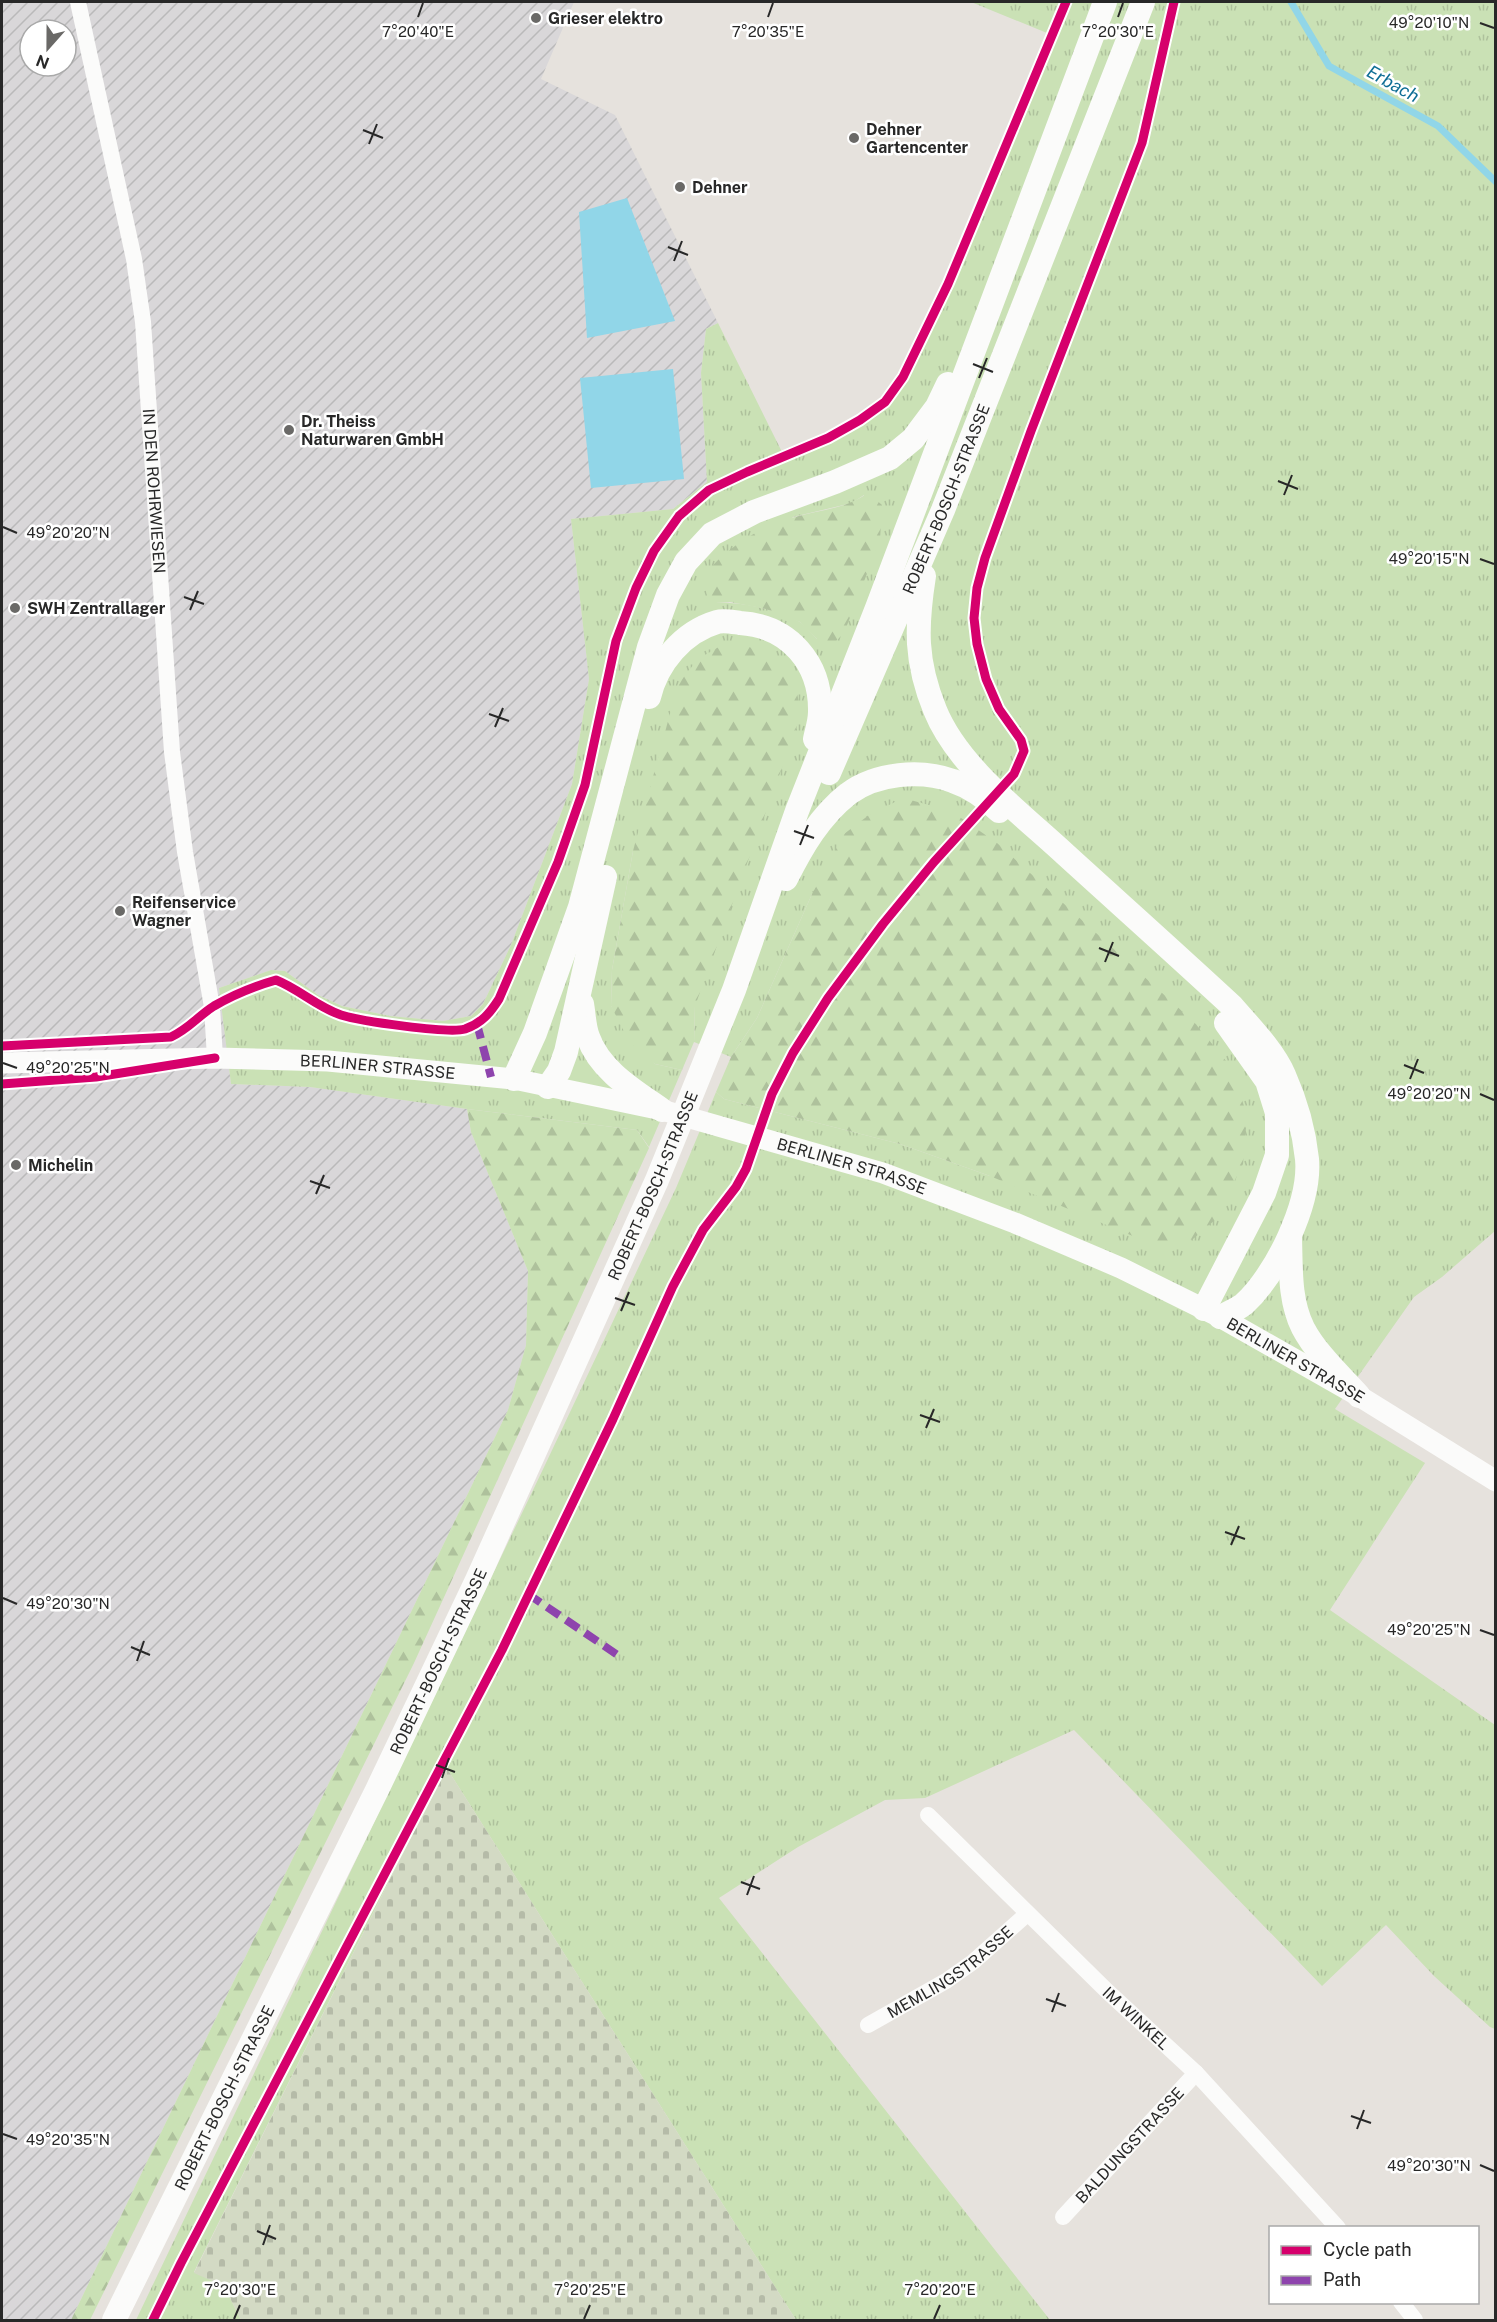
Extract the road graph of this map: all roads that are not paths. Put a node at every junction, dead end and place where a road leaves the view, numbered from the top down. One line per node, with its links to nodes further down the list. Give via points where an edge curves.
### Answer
1 (78, 2): 12 (street, IN DEN ROHRWIESEN, via 134,259 143,322 172,752 212,1007)
2 (1105, 2): 4 (main road, ROBERT-BOSCH-STRASSE)
3 (1143, 2): 5 (main road, ROBERT-BOSCH-STRASSE)
4 (1069, 94): 8 (main road, ROBERT-BOSCH-STRASSE); 14 (main road, via 962,354 937,407 913,439 890,458 754,512 712,534 686,562 668,595 649,647 580,907 535,1033)
5 (943, 510): 6 (main road, via 925,566 917,636 923,675 936,712); 9 (main road, ROBERT-BOSCH-STRASSE)
6 (983, 788): 7 (main road); 9 (main road, via 922,774 891,776 864,784 817,826 796,857)
7 (1006, 808): 17 (main road, via 1232,1005 1284,1073 1300,1116 1307,1161 1305,1188); 18 (main road, via 1224,1020 1267,1081 1277,1113 1277,1155)
8 (797, 811): 10 (main road, ROBERT-BOSCH-STRASSE); 11 (main road, via 821,714 819,687 806,658 785,636 754,624 719,621 691,634 665,659 651,688)
9 (770, 910): 10 (main road, ROBERT-BOSCH-STRASSE)
10 (734, 990): 28 (main road, ROBERT-BOSCH-STRASSE, via 657,1180 477,1580)
11 (580, 994): 15 (main road, via 567,1052); 16 (main road, via 588,1038 602,1061 621,1081)
12 (215, 1058): 13 (street, BERLINER STRASSE); 14 (street, BERLINER STRASSE, via 328,1061)
13 (2, 1063)
14 (514, 1079): 15 (street, BERLINER STRASSE)
15 (548, 1087): 16 (street, BERLINER STRASSE)
16 (662, 1110): 18 (street, BERLINER STRASSE, via 883,1173 946,1196 1121,1268)
17 (1290, 1237): 18 (main road, via 1264,1281 1243,1305); 19 (main road, via 1294,1303 1304,1329)
18 (1212, 1313): 19 (street, BERLINER STRASSE)
19 (1359, 1396): 20 (street, BERLINER STRASSE)
20 (1496, 1481)
21 (928, 1815): 22 (street, IM WINKEL)
22 (1027, 1914): 23 (street, MEMLINGSTRASSE, via 946,1981); 24 (street, IM WINKEL)
23 (868, 2025)
24 (1196, 2073): 25 (street, BALDUNGSTRASSE); 26 (street, IM WINKEL)
25 (1063, 2217)
26 (1336, 2226)
27 (1403, 2304): 29 (street)
28 (114, 2320)
29 (1415, 2320)

